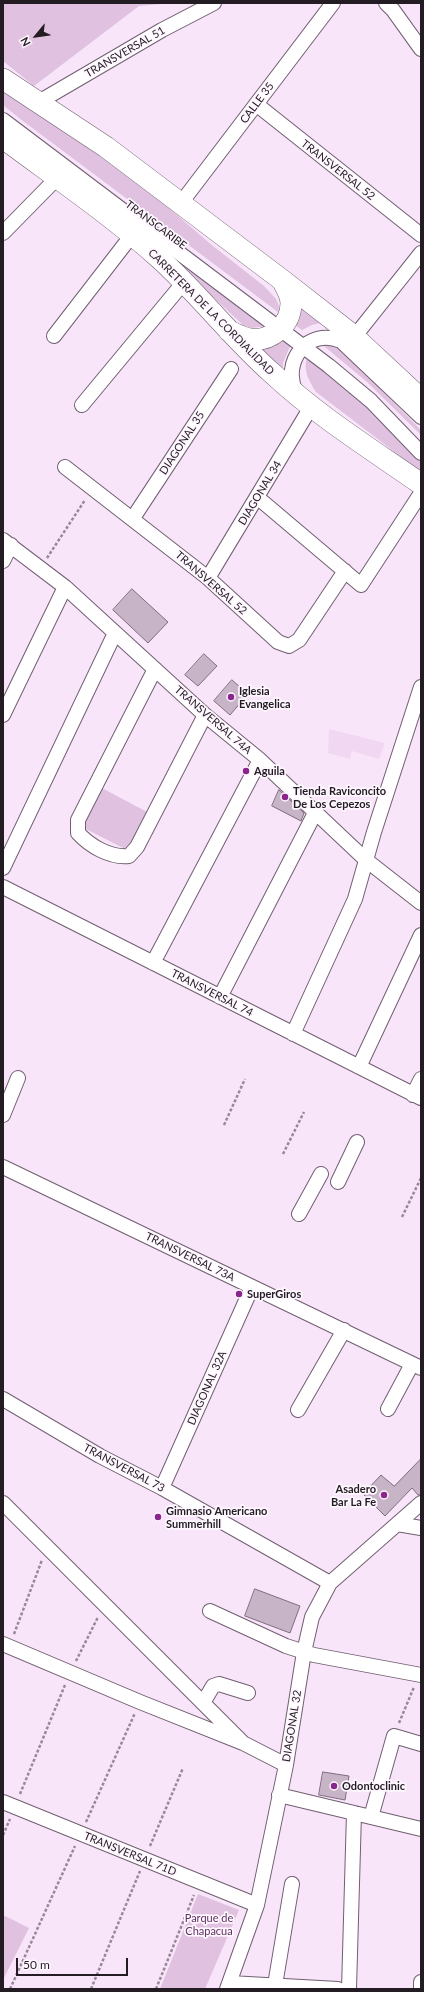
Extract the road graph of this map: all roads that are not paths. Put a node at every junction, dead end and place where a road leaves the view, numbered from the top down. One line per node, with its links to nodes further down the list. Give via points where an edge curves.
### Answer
1 (214, 3): 6 (street, TRANSVERSAL 51, via 162,30)
2 (333, 3): 7 (street, CALLE 35)
3 (386, 3): 4 (street)
4 (421, 49)
5 (3, 79): 6 (highway)
6 (37, 103): 12 (highway, via 106,147)
7 (256, 104): 12 (street, CALLE 35); 15 (street, TRANSVERSAL 52)
8 (3, 109): 19 (street, TRANSCARIBE)
9 (3, 120): 19 (street, TRANSCARIBE)
10 (3, 138): 11 (highway, CARRETERA DE LA CORDIALIDAD)
11 (56, 178): 13 (street); 14 (highway, CARRETERA DE LA CORDIALIDAD)
12 (181, 202): 17 (highway)
13 (3, 233)
14 (132, 235): 18 (highway, CARRETERA DE LA CORDIALIDAD); 22 (street)
15 (421, 235)
16 (421, 253): 21 (street)
17 (282, 280): 19 (highway, via 289,292 291,303); 21 (highway)
18 (184, 282): 20 (highway, CARRETERA DE LA CORDIALIDAD); 27 (street)
19 (284, 326): 20 (highway, via 261,339 249,339); 23 (street, TRANSCARIBE)
20 (229, 330): 28 (highway, CARRETERA DE LA CORDIALIDAD, via 273,375)
21 (352, 334): 25 (highway); 26 (highway)
22 (54, 336)
23 (307, 344): 28 (street, via 297,354 292,366 292,380 297,393); 29 (street, via 324,336 341,341); 30 (street, TRANSCARIBE, via 358,380); 31 (street, TRANSCARIBE, via 370,401)
24 (231, 369): 36 (street, DIAGONAL 35)
25 (421, 382)
26 (421, 399)
27 (82, 405)
28 (311, 407): 33 (highway, CARRETERA DE LA CORDIALIDAD); 35 (street, DIAGONAL 34)
29 (421, 417)
30 (421, 440)
31 (421, 453)
32 (65, 467): 36 (street, TRANSVERSAL 52)
33 (421, 484)
34 (421, 493): 39 (street, via 361,585)
35 (257, 497): 39 (street); 40 (street, DIAGONAL 34)
36 (133, 518): 40 (street, TRANSVERSAL 52)
37 (7, 542): 38 (street); 41 (street, TRANSVERSAL 74A)
38 (3, 561)
39 (345, 571): 40 (street, TRANSVERSAL 52, via 299,640 289,646 278,642)
40 (208, 578)
41 (64, 587): 42 (street, TRANSVERSAL 74A); 45 (street)
42 (114, 633): 43 (street, TRANSVERSAL 74A); 50 (street)
43 (155, 669): 46 (street, TRANSVERSAL 74A); 46 (street, via 78,820 78,832 87,842 118,857 129,856 137,847)
44 (421, 687): 49 (street)
45 (3, 715)
46 (205, 715): 47 (street, TRANSVERSAL 74A)
47 (260, 760): 48 (street, TRANSVERSAL 74A); 54 (street)
48 (315, 813): 49 (street, TRANSVERSAL 74A); 55 (street)
49 (366, 860): 52 (street, TRANSVERSAL 74A); 56 (street, via 354,899)
50 (3, 868)
51 (3, 887): 54 (street, TRANSVERSAL 74)
52 (421, 903)
53 (421, 935): 57 (street)
54 (153, 963): 55 (street, TRANSVERSAL 74)
55 (220, 997): 56 (street, TRANSVERSAL 74)
56 (293, 1034): 57 (street, TRANSVERSAL 74)
57 (359, 1067): 60 (street, TRANSVERSAL 74)
58 (18, 1078): 61 (street)
59 (421, 1079): 60 (street)
60 (417, 1096)
61 (3, 1115)
62 (357, 1142): 65 (street)
63 (3, 1167): 67 (street, TRANSVERSAL 73A)
64 (321, 1174): 66 (street)
65 (338, 1182)
66 (299, 1214)
67 (252, 1287): 68 (street, TRANSVERSAL 73A); 73 (street, DIAGONAL 32A)
68 (344, 1330): 69 (street, TRANSVERSAL 73A); 72 (street)
69 (417, 1366): 71 (street)
70 (3, 1400): 73 (street, TRANSVERSAL 73, via 100,1456)
71 (388, 1409)
72 (298, 1410)
73 (162, 1488): 78 (street, TRANSVERSAL 73)
74 (3, 1503): 84 (street)
75 (421, 1503): 76 (street, DIAGONAL 32)
76 (397, 1524): 77 (street); 78 (street, DIAGONAL 32)
77 (421, 1528)
78 (330, 1583): 81 (street, DIAGONAL 32, via 312,1617)
79 (210, 1612): 81 (street)
80 (6, 1646): 85 (street)
81 (304, 1652): 82 (street); 87 (street, DIAGONAL 32)
82 (420, 1675)
83 (248, 1693): 84 (street, via 219,1684 213,1686)
84 (203, 1703): 85 (street)
85 (243, 1742): 87 (street)
86 (421, 1744): 91 (street, via 394,1736)
87 (286, 1765): 88 (street, DIAGONAL 32)
88 (279, 1795): 90 (street); 94 (street, DIAGONAL 32)
89 (9, 1805): 94 (street, TRANSVERSAL 71D)
90 (354, 1813): 91 (street); 99 (street)
91 (371, 1817): 92 (street)
92 (421, 1829)
93 (292, 1884): 96 (street)
94 (257, 1905): 97 (street, DIAGONAL 32)
95 (421, 1982): 100 (street)
96 (275, 1985): 97 (street); 98 (street)
97 (228, 1986)
98 (338, 1989)
99 (349, 1989)
100 (421, 1989)

